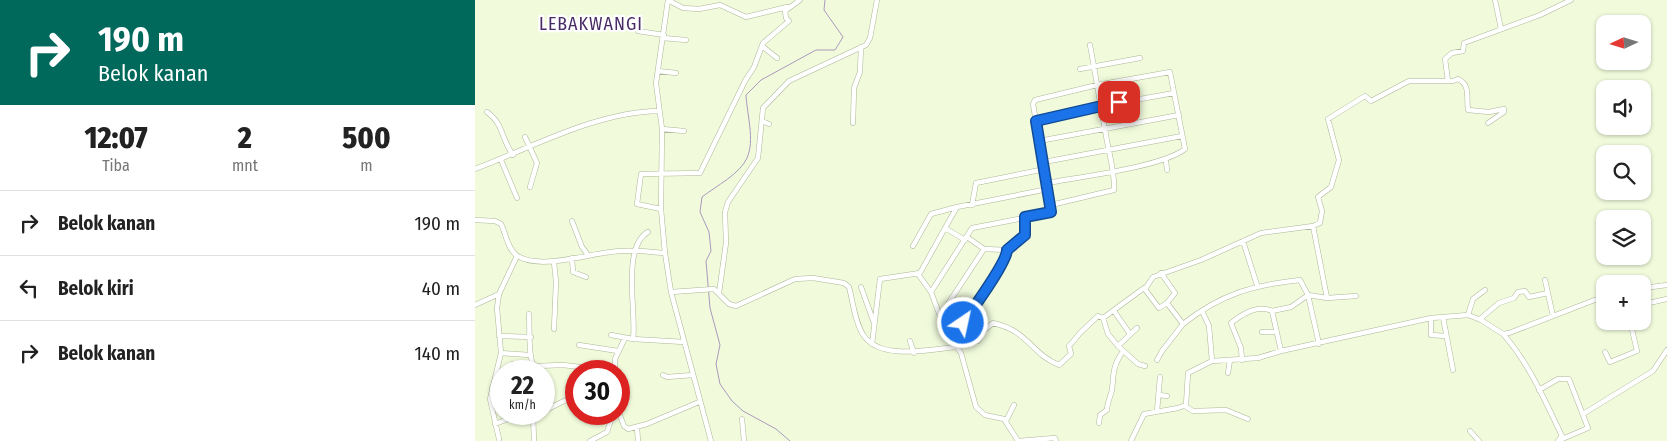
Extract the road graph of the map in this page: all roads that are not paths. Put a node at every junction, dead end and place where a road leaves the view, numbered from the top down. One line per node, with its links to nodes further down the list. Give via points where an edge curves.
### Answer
1 (800, 0): 6 (street)
2 (877, 0): 13 (street, via 870,38)
3 (1495, 0): 7 (street)
4 (1571, 0): 7 (street)
5 (667, 1): 6 (street, via 683,8 719,5 746,17); 9 (street)
6 (789, 7): 12 (street, via 785,14 789,21)
7 (1501, 29): 20 (street, via 1464,43 1463,51 1446,58)
8 (638, 31): 9 (street)
9 (663, 36): 10 (street); 18 (street)
10 (686, 40)
11 (1089, 45): 16 (street)
12 (762, 46): 14 (street); 48 (street, via 755,67 700,173)
13 (861, 47): 27 (street, via 785,84 763,108); 29 (street, via 862,63 854,88)
14 (777, 58)
15 (1140, 58): 16 (street)
16 (1094, 66): 17 (street); 21 (street)
17 (1080, 69)
18 (657, 71): 19 (street); 24 (street)
19 (675, 73)
20 (1448, 81): 30 (street, via 1458,79 1465,83 1468,110 1489,112 1504,109); 60 (street, via 1407,81 1371,101 1365,96 1328,119 1339,160 1331,188 1318,197 1322,211 1320,224)
21 (1097, 85): 22 (street, via 1170,72); 23 (street); 28 (street, via 1035,100)
22 (1174, 93): 23 (street); 26 (street)
23 (1101, 106): 28 (street); 32 (street)
24 (659, 111): 33 (street); 38 (street, via 612,116)
25 (487, 112): 40 (street, via 499,122)
26 (1179, 115): 32 (street); 35 (street)
27 (762, 121): 31 (street); 86 (street, via 758,158 728,202 725,212)
28 (1036, 121): 37 (street)
29 (853, 122)
30 (1488, 123)
31 (769, 124)
32 (1104, 127): 37 (street); 39 (street)
33 (665, 130): 34 (street); 48 (street)
34 (684, 132)
35 (1182, 136): 39 (street); 42 (street, via 1185,149)
36 (525, 137): 38 (street)
37 (1039, 141): 43 (street)
38 (531, 147): 40 (street); 50 (street, via 537,169)
39 (1109, 150): 43 (street); 46 (street)
40 (513, 155): 41 (street)
41 (501, 160): 44 (street); 52 (street)
42 (1166, 160): 46 (street); 47 (street)
43 (1044, 162): 45 (street)
44 (475, 169)
45 (1045, 169): 49 (street); 53 (street, via 976,183)
46 (1112, 170): 49 (street); 54 (street, via 1113,192)
47 (1167, 170)
48 (662, 174): 56 (street); 56 (street, via 641,174 636,202)
49 (1047, 183): 51 (street)
50 (530, 187)
51 (1048, 189): 53 (street); 54 (street)
52 (517, 198)
53 (972, 205): 55 (street)
54 (1051, 205): 57 (street, via 1051,212)
55 (957, 207): 61 (street); 65 (street, via 931,214)
56 (661, 209): 69 (street)
57 (1025, 217): 63 (street, via 975,226); 67 (street, via 1025,235)
58 (475, 220): 70 (street, via 501,224 507,243)
59 (572, 221): 71 (street)
60 (1313, 226): 64 (street, via 1262,232); 91 (street)
61 (945, 228): 63 (street); 75 (street)
62 (648, 232): 68 (street)
63 (966, 239): 66 (street); 85 (street)
64 (1243, 241): 74 (street); 78 (street)
65 (913, 246)
66 (984, 249): 67 (street); 102 (street)
67 (1007, 250): 102 (street, via 996,274 953,336 946,332)
68 (635, 252): 69 (street); 71 (street); 122 (street, via 631,284)
69 (665, 253): 84 (street)
70 (517, 256): 73 (street); 88 (street)
71 (588, 256): 72 (street)
72 (572, 258): 73 (street); 76 (street, via 573,272)
73 (553, 262): 111 (street, via 556,282)
74 (1161, 273): 82 (street, via 1152,277); 94 (street, via 1175,293)
75 (918, 274): 85 (street); 109 (street, via 880,279)
76 (586, 277)
77 (1545, 280): 87 (street)
78 (1257, 285): 89 (street, via 1300,280); 99 (street, via 1233,292)
79 (1667, 286): 81 (street)
80 (861, 287): 109 (street)
81 (1651, 287)
82 (1145, 289): 94 (street, via 1159,308); 98 (street)
83 (1485, 290): 101 (street, via 1473,299)
84 (671, 292): 86 (street, via 709,289); 124 (street)
85 (931, 292): 102 (street)
86 (719, 293): 125 (street, via 729,304 736,306 795,279 844,283 849,287 861,329)
87 (1548, 293): 103 (street); 107 (street, via 1529,297 1525,290 1518,292 1514,298 1499,303)
88 (499, 294): 96 (street); 118 (street)
89 (1308, 295): 91 (street); 97 (street, via 1291,307); 126 (street)
90 (1356, 296): 91 (street)
91 (1327, 298)
92 (1667, 299): 95 (street)
93 (1596, 300): 103 (street)
94 (1167, 303): 108 (street)
95 (1651, 303)
96 (475, 305)
97 (1272, 310): 114 (street); 142 (street, via 1253,310 1231,322 1241,348)
98 (1114, 311): 105 (street); 115 (street)
99 (1202, 311): 108 (street); 143 (street, via 1209,326)
100 (529, 314): 120 (street)
101 (1468, 315): 104 (street); 107 (street)
102 (940, 316)
103 (1553, 316): 116 (street)
104 (1443, 317): 106 (street); 119 (street)
105 (1103, 318): 128 (street, via 1098,316 1079,334 1069,346 1071,354 1059,365 1040,354 1008,326 991,323 979,340); 129 (street, via 1108,334)
106 (1431, 318): 119 (street, via 1431,335); 126 (street)
107 (1480, 319): 116 (street)
108 (1183, 324): 140 (street)
109 (874, 325): 125 (street)
110 (1137, 328): 115 (street)
111 (554, 330)
112 (1632, 330): 134 (street, via 1637,351 1610,362)
113 (1262, 332): 114 (street)
114 (1276, 332): 133 (street)
115 (1130, 334): 129 (street)
116 (1503, 334): 151 (street)
117 (611, 335): 121 (street)
118 (499, 336): 120 (street); 135 (street)
119 (1446, 336): 146 (street)
120 (531, 338): 137 (street)
121 (625, 338): 122 (street); 131 (street)
122 (633, 339): 124 (street)
123 (909, 341): 136 (street)
124 (684, 342): 149 (street)
125 (872, 344): 136 (street)
126 (1319, 344): 133 (street)
127 (579, 345): 131 (street)
128 (958, 346): 136 (street); 161 (street, via 979,412)
129 (1118, 346): 132 (street)
130 (1667, 350): 158 (street, via 1653,371)
131 (618, 351): 139 (street)
132 (1123, 351): 145 (street); 162 (street, via 1112,372 1107,410 1100,415)
133 (1281, 351): 142 (street)
134 (1605, 352)
135 (501, 353): 137 (street); 138 (street)
136 (914, 353)
137 (529, 356): 144 (street, via 537,366)
138 (499, 360)
139 (614, 360)
140 (1157, 360)
141 (1230, 360): 142 (street); 143 (street); 147 (street)
142 (1241, 360)
143 (1212, 361): 156 (street, via 1187,373)
144 (565, 366)
145 (1145, 366)
146 (1453, 370)
147 (1228, 373)
148 (663, 375): 149 (street)
149 (693, 375): 154 (street)
150 (1161, 377): 152 (street)
151 (1539, 390): 158 (street, via 1558,379 1568,378); 171 (street)
152 (1159, 395): 153 (street); 157 (street)
153 (1167, 396)
154 (699, 402): 167 (street); 175 (street)
155 (1014, 405): 161 (street)
156 (1185, 406): 157 (street); 159 (street, via 1193,410 1226,410)
157 (1157, 411): 179 (street, via 1141,416)
158 (1583, 414): 171 (street, via 1587,429)
159 (1248, 418)
160 (742, 419): 176 (street)
161 (1006, 421): 177 (street)
162 (1099, 423)
163 (495, 425): 169 (street)
164 (533, 425): 172 (street)
165 (609, 425): 173 (street, via 607,432)
166 (625, 425): 167 (street, via 627,428)
167 (637, 427): 174 (street)
168 (1470, 431): 180 (street)
169 (499, 439)
170 (1037, 440): 177 (street); 178 (street, via 1052,437)
171 (1560, 440)
172 (534, 441)
173 (590, 441)
174 (638, 441)
175 (711, 441)
176 (744, 441)
177 (1018, 441)
178 (1056, 441)
179 (1131, 441)
180 (1479, 441)

